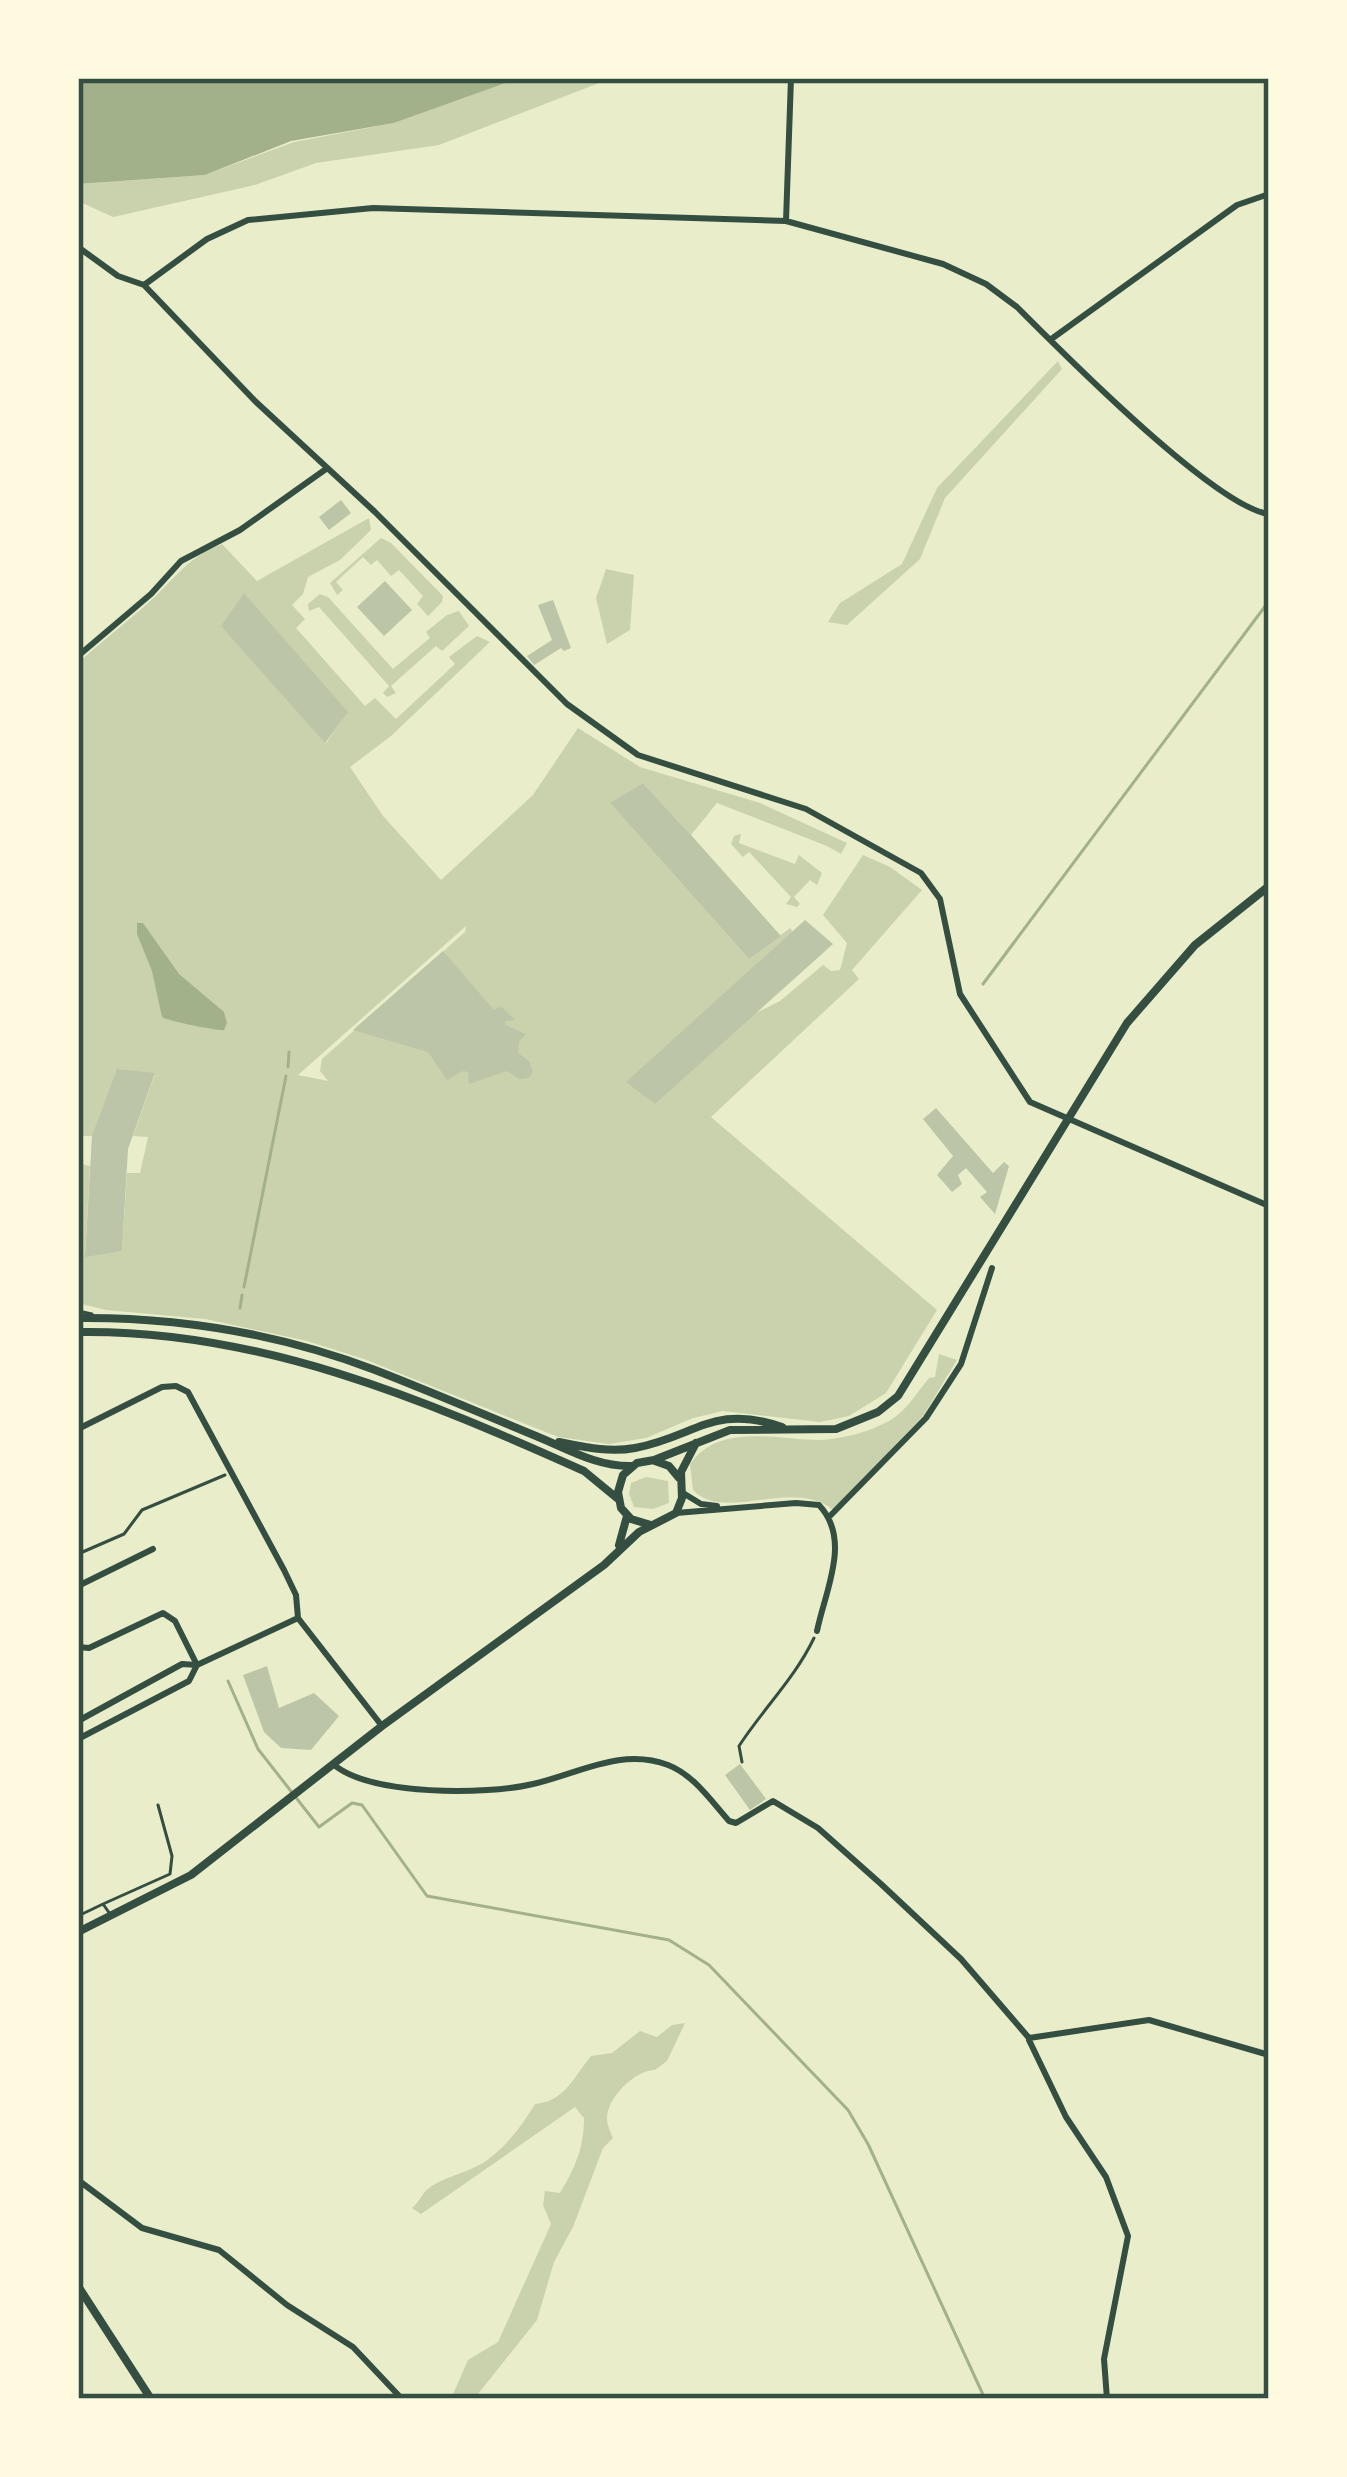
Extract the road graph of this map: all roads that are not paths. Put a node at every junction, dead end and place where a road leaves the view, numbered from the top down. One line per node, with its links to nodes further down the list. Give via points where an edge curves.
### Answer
1 (791, 78): 3 (street)
2 (1269, 194): 6 (street, via 1237,205)
3 (786, 221): 5 (street, via 373,208 272,217 227,228); 6 (street, via 902,250 986,284)
4 (78, 247): 5 (street)
5 (144, 285): 7 (street)
6 (1050, 340): 8 (street, via 1206,482)
7 (326, 469): 9 (street, via 181,561); 11 (street, via 567,704 627,748 806,808 930,880 963,1001 1030,1102)
8 (1269, 514)
9 (78, 656)
10 (1269, 886): 11 (main road, via 1160,980)
11 (1066, 1120): 12 (street); 17 (main road, via 898,1396 836,1429)
12 (1269, 1206)
13 (992, 1268): 28 (street, via 961,1364 926,1418)
14 (78, 1314): 18 (main road, via 233,1330 318,1351)
15 (78, 1332): 24 (main road, via 202,1340 335,1371 584,1471)
16 (78, 1429): 33 (street, via 146,1393 176,1386 191,1396 296,1595)
17 (789, 1430): 18 (main road, via 728,1418 627,1450); 19 (main road, via 730,1430)
18 (548, 1441): 21 (main road)
19 (697, 1442): 20 (main road); 22 (main road)
20 (654, 1460): 21 (main road); 22 (main road)
21 (632, 1466): 24 (main road)
22 (680, 1478): 23 (main road)
23 (683, 1493): 25 (street); 26 (main road)
24 (618, 1498): 27 (main road)
25 (733, 1507): 26 (street); 28 (street, via 814,1503)
26 (676, 1514): 29 (main road)
27 (627, 1516): 29 (main road); 31 (main road)
28 (830, 1519): 34 (street, via 837,1549)
29 (651, 1526): 31 (main road)
30 (153, 1549): 32 (street)
31 (616, 1552): 38 (main road)
32 (78, 1586)
33 (298, 1618): 36 (street); 38 (street)
34 (818, 1631)
35 (78, 1647): 36 (street, via 163,1613)
36 (197, 1665): 37 (street, via 182,1664); 39 (street, via 189,1681)
37 (78, 1721)
38 (382, 1726): 40 (main road)
39 (78, 1739)
40 (333, 1764): 44 (main road, via 191,1875); 46 (street, via 369,1782 497,1790 635,1759 684,1773 729,1821 772,1801 818,1828 881,1884)
41 (158, 1805): 42 (lane, via 170,1874)
42 (103, 1904): 43 (lane); 44 (lane)
43 (78, 1916)
44 (110, 1916): 45 (main road)
45 (78, 1932)
46 (1028, 2038): 47 (street, via 1148,2020); 52 (street, via 1106,2176 1128,2236 1105,2359)
47 (1269, 2055)
48 (78, 2180): 51 (street, via 131,2223 219,2250 352,2347)
49 (78, 2286): 50 (main road)
50 (151, 2399)
51 (402, 2399)
52 (1107, 2399)

